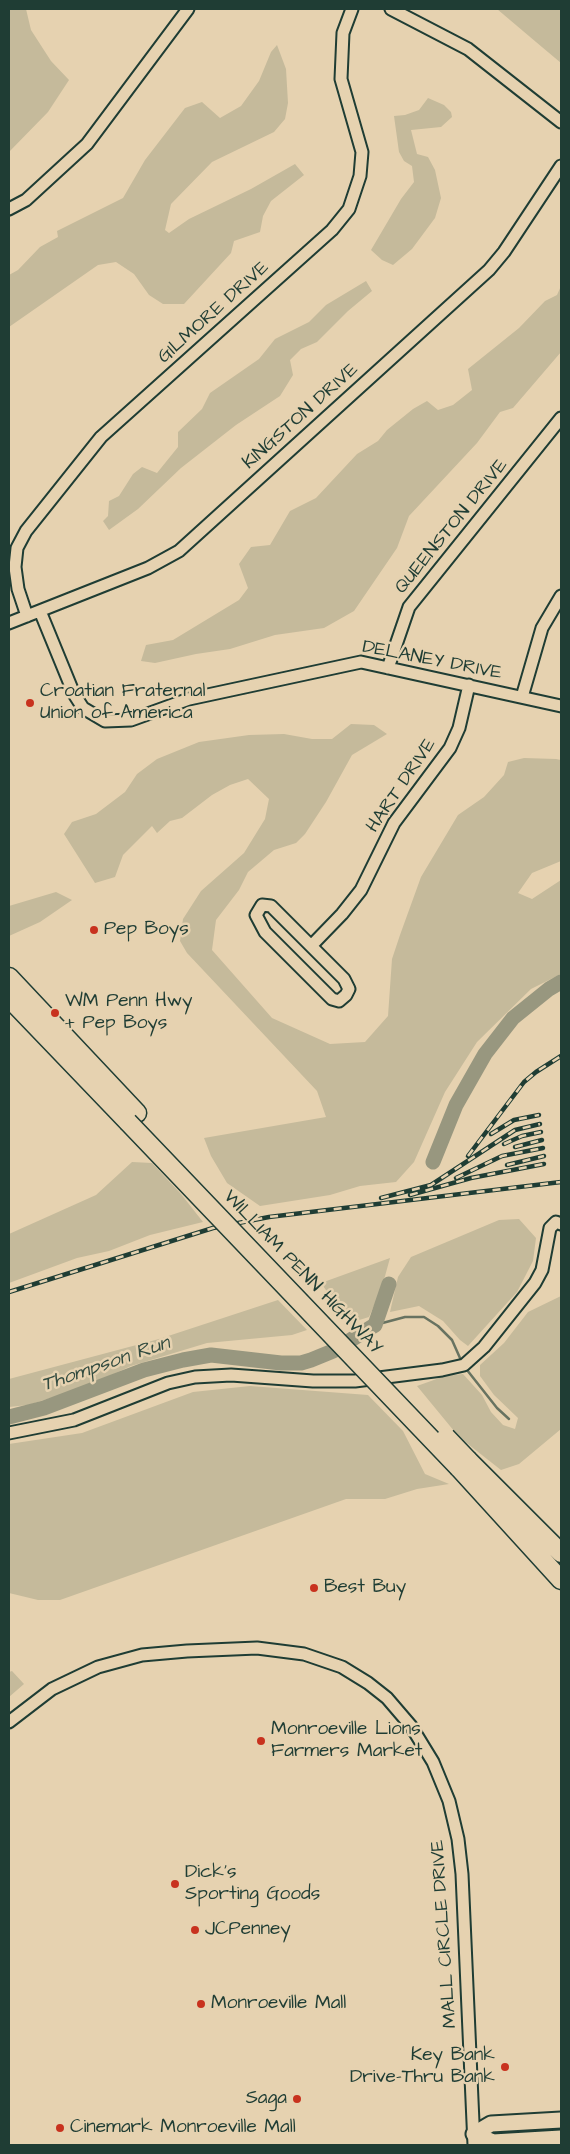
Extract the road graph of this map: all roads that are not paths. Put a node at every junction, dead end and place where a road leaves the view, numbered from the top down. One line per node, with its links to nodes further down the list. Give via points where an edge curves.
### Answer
1 (188, 9): 6 (street, via 86,144 26,200)
2 (352, 9): 10 (street, GILMORE DRIVE, via 343,34 341,79 362,152 360,176 349,209 332,230 101,437 31,524 20,540 15,558 18,589)
3 (391, 9): 4 (street, via 468,49)
4 (561, 122)
5 (561, 166): 9 (street, KINGSTON DRIVE, via 489,270 179,551 148,568)
6 (9, 209)
7 (561, 418): 12 (street, QUEENSTON DRIVE, via 409,607)
8 (561, 596): 14 (street, via 542,628)
9 (40, 611): 10 (street, KINGSTON DRIVE); 12 (street, DELANEY DRIVE, via 78,702 90,713 113,722 131,720 189,699 337,666 361,662)
10 (27, 616): 11 (street, KINGSTON DRIVE)
11 (9, 623)
12 (388, 668): 13 (street, DELANEY DRIVE)
13 (470, 685): 14 (street, DELANEY DRIVE); 16 (street, HART DRIVE, via 460,728 450,748 394,823 362,890)
14 (522, 696): 15 (street, DELANEY DRIVE)
15 (561, 706)
16 (312, 945): 16 (street, via 271,906 262,905 256,916 265,932 332,999 340,1001 349,989 344,979)
17 (9, 977): 19 (highway, WILLIAM PENN HIGHWAY)
18 (9, 998): 19 (highway, WILLIAM PENN HIGHWAY)
19 (132, 1118): 22 (highway, WILLIAM PENN HIGHWAY, bridge)
20 (561, 1224): 21 (street, via 556,1222 550,1228 542,1270 535,1283 484,1347 464,1365 355,1381 231,1375 195,1377 168,1383 74,1420)
21 (9, 1433)
22 (464, 1464): 23 (highway, WILLIAM PENN HIGHWAY); 24 (highway, WILLIAM PENN HIGHWAY)
23 (561, 1553)
24 (561, 1580)
25 (9, 1722): 27 (street, MALL CIRCLE DRIVE, via 52,1689 98,1667 135,1657 187,1650 257,1648 304,1654 353,1673 387,1698 412,1726 433,1762 458,1839)
26 (561, 2120): 27 (main road, via 491,2124)
27 (474, 2140): 28 (main road)
28 (555, 2141)

